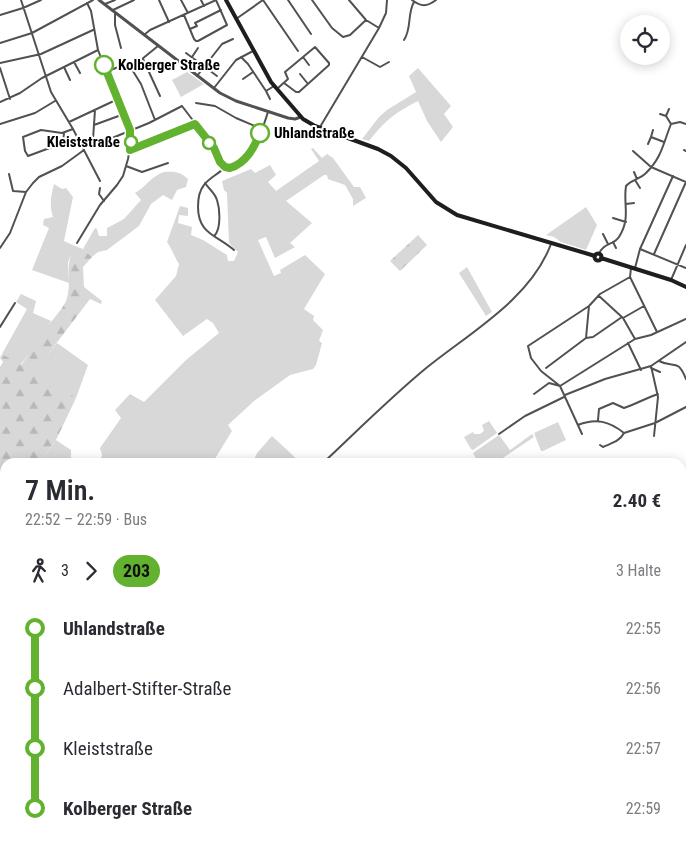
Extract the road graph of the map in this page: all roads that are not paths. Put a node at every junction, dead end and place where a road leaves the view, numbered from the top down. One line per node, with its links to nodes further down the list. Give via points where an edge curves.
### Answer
1 (20, 0): 22 (street)
2 (41, 0): 22 (street)
3 (93, 0): 19 (street)
4 (99, 0): 20 (street)
5 (115, 0): 20 (street)
6 (134, 0): 24 (street)
7 (159, 0): 30 (street)
8 (181, 0): 25 (street)
9 (201, 0): 21 (street)
10 (216, 0): 21 (street); 23 (street)
11 (226, 0): 28 (main road)
12 (264, 0): 28 (street); 45 (street)
13 (288, 0): 35 (street)
14 (312, 0): 29 (street, via 332,28 343,36 350,35)
15 (349, 0): 29 (street)
16 (387, 0): 31 (street, via 386,13)
17 (436, 0): 18 (street, via 420,6)
18 (413, 1): 38 (street)
19 (87, 3): 33 (street); 34 (street)
20 (105, 4): 24 (street)
21 (204, 6): 25 (street)
22 (23, 8): 26 (street); 34 (street)
23 (220, 10): 32 (street); 32 (street, via 227,24 196,41)
24 (114, 11): 36 (street); 41 (street)
25 (188, 13): 27 (street)
26 (0, 15)
27 (184, 15): 30 (street); 32 (street)
28 (236, 19): 44 (main road)
29 (366, 20): 31 (street)
30 (169, 22): 36 (street)
31 (379, 28): 51 (street)
32 (190, 29)
33 (93, 30): 43 (street); 47 (street)
34 (32, 33): 39 (street); 47 (street)
35 (311, 34)
36 (144, 35): 40 (street)
37 (233, 39): 57 (street, via 222,44)
38 (404, 40)
39 (0, 43)
40 (158, 46): 52 (street); 66 (street)
41 (121, 48)
42 (198, 48): 48 (street)
43 (98, 50): 53 (street); 61 (street)
44 (253, 50): 49 (street); 73 (main road)
45 (298, 51)
46 (186, 53): 48 (street)
47 (39, 54): 55 (street); 65 (street)
48 (192, 57): 57 (street)
49 (241, 57): 62 (street); 72 (street)
50 (303, 57): 56 (street); 70 (street, via 285,72 288,78); 71 (street, via 315,47 329,64)
51 (362, 57): 54 (street, via 380,68); 97 (street)
52 (143, 59): 60 (street); 75 (street)
53 (74, 62): 59 (street); 63 (street)
54 (389, 62)
55 (0, 63)
56 (309, 65)
57 (204, 66): 66 (street); 67 (street)
58 (0, 68): 76 (street)
59 (64, 68): 65 (street); 69 (street)
60 (131, 68): 61 (street, via 121,66); 89 (street)
61 (107, 71): 77 (street)
62 (254, 72): 68 (street); 74 (street)
63 (80, 73)
64 (300, 74): 71 (street)
65 (45, 76): 76 (street); 79 (street)
66 (197, 76): 72 (street)
67 (217, 76)
68 (242, 79)
69 (70, 80)
70 (284, 83): 71 (street, via 298,92); 73 (street)
71 (308, 84)
72 (214, 88): 84 (street, via 231,99)
73 (275, 88): 74 (street); 87 (main road)
74 (266, 92): 78 (street)
75 (160, 96)
76 (10, 99): 80 (street)
77 (118, 99): 83 (street); 85 (street)
78 (270, 99)
79 (56, 101): 90 (street); 91 (street, via 35,113)
80 (0, 102)
81 (196, 103): 96 (street, via 215,106)
82 (669, 109): 88 (street)
83 (95, 110): 90 (street); 95 (street)
84 (268, 112): 87 (street, via 293,119); 96 (street)
85 (124, 114): 95 (street); 99 (street)
86 (660, 114): 88 (street)
87 (299, 115): 97 (main road)
88 (666, 116): 93 (street)
89 (155, 120): 92 (street, via 182,106); 99 (street)
90 (69, 122): 98 (street)
91 (0, 124)
92 (195, 124): 106 (street); 110 (street)
93 (671, 124): 94 (street); 103 (street)
94 (686, 124)
95 (94, 125): 99 (street, via 95,144)
96 (262, 128): 110 (street, via 245,160 232,168)
97 (320, 128): 129 (main road, via 391,156 433,199 457,216)
98 (73, 129): 101 (street); 105 (street)
99 (130, 130): 106 (street)
100 (653, 130): 102 (street)
101 (64, 133): 101 (street, via 63,143 28,156 25,152 23,137 44,130)
102 (651, 137): 103 (street); 104 (street)
103 (664, 142): 111 (street, via 664,149)
104 (648, 144)
105 (85, 149): 116 (street); 121 (street, via 62,166 39,177)
106 (130, 150): 109 (street)
107 (633, 151): 111 (street)
108 (168, 163): 109 (street, via 142,172)
109 (126, 166): 122 (street)
110 (225, 167): 118 (street)
111 (651, 167): 114 (street); 115 (street)
112 (634, 172): 115 (street)
113 (9, 174): 121 (street, via 13,191)
114 (673, 176): 117 (street); 136 (street)
115 (636, 180): 120 (street); 124 (street, via 626,186)
116 (100, 181)
117 (686, 182): 138 (street)
118 (205, 183): 128 (street, via 218,202 218,228); 128 (street, via 199,198 198,218 202,227)
119 (100, 188): 122 (street, via 99,194)
120 (640, 188)
121 (26, 192): 134 (street, via 13,226)
122 (104, 201): 131 (street)
123 (634, 203): 124 (street)
124 (626, 204): 126 (street)
125 (612, 218): 126 (street)
126 (626, 222): 130 (street, via 620,236)
127 (603, 234): 132 (street)
128 (214, 235): 137 (street)
129 (551, 242): 139 (main road); 177 (street, via 534,275 516,297 424,370)
130 (613, 242): 132 (street); 135 (street)
131 (77, 244)
132 (608, 244): 139 (street, via 602,247)
133 (686, 245): 140 (street)
134 (0, 248)
135 (616, 248)
136 (640, 249): 138 (street); 141 (street)
137 (234, 250)
138 (654, 254): 140 (street)
139 (598, 256): 141 (main road)
140 (678, 265): 142 (street); 144 (street)
141 (633, 268): 143 (street); 144 (main road)
142 (686, 268)
143 (630, 277): 146 (street); 149 (street)
144 (671, 280): 145 (main road)
145 (686, 287)
146 (598, 296): 148 (street); 150 (street)
147 (15, 303): 152 (street)
148 (589, 306): 154 (street); 164 (street, via 528,346 531,358 541,371)
149 (644, 306): 150 (street); 153 (street)
150 (623, 318): 154 (street); 155 (street)
151 (686, 319): 153 (street)
152 (0, 327)
153 (657, 332): 155 (street)
154 (586, 338): 160 (street)
155 (635, 338): 157 (street)
156 (686, 342): 158 (street)
157 (628, 343): 161 (street); 164 (street)
158 (659, 361): 159 (street); 163 (street, via 680,367)
159 (651, 367): 161 (street); 162 (street); 166 (street)
160 (546, 368)
161 (641, 370): 167 (street, via 605,379)
162 (660, 372)
163 (686, 379)
164 (560, 386): 165 (street, via 549,383); 167 (street)
165 (534, 394)
166 (658, 394): 169 (street, via 624,408 613,403 600,409); 170 (street)
167 (565, 395): 171 (street); 173 (street)
168 (686, 407): 170 (street)
169 (598, 420): 171 (street); 172 (street, via 616,426)
170 (655, 423): 172 (street); 175 (street)
171 (578, 425): 174 (street)
172 (624, 433): 176 (street, via 615,442 604,447)
173 (499, 434)
174 (582, 434)
175 (654, 436)
176 (600, 445)
177 (328, 458)

